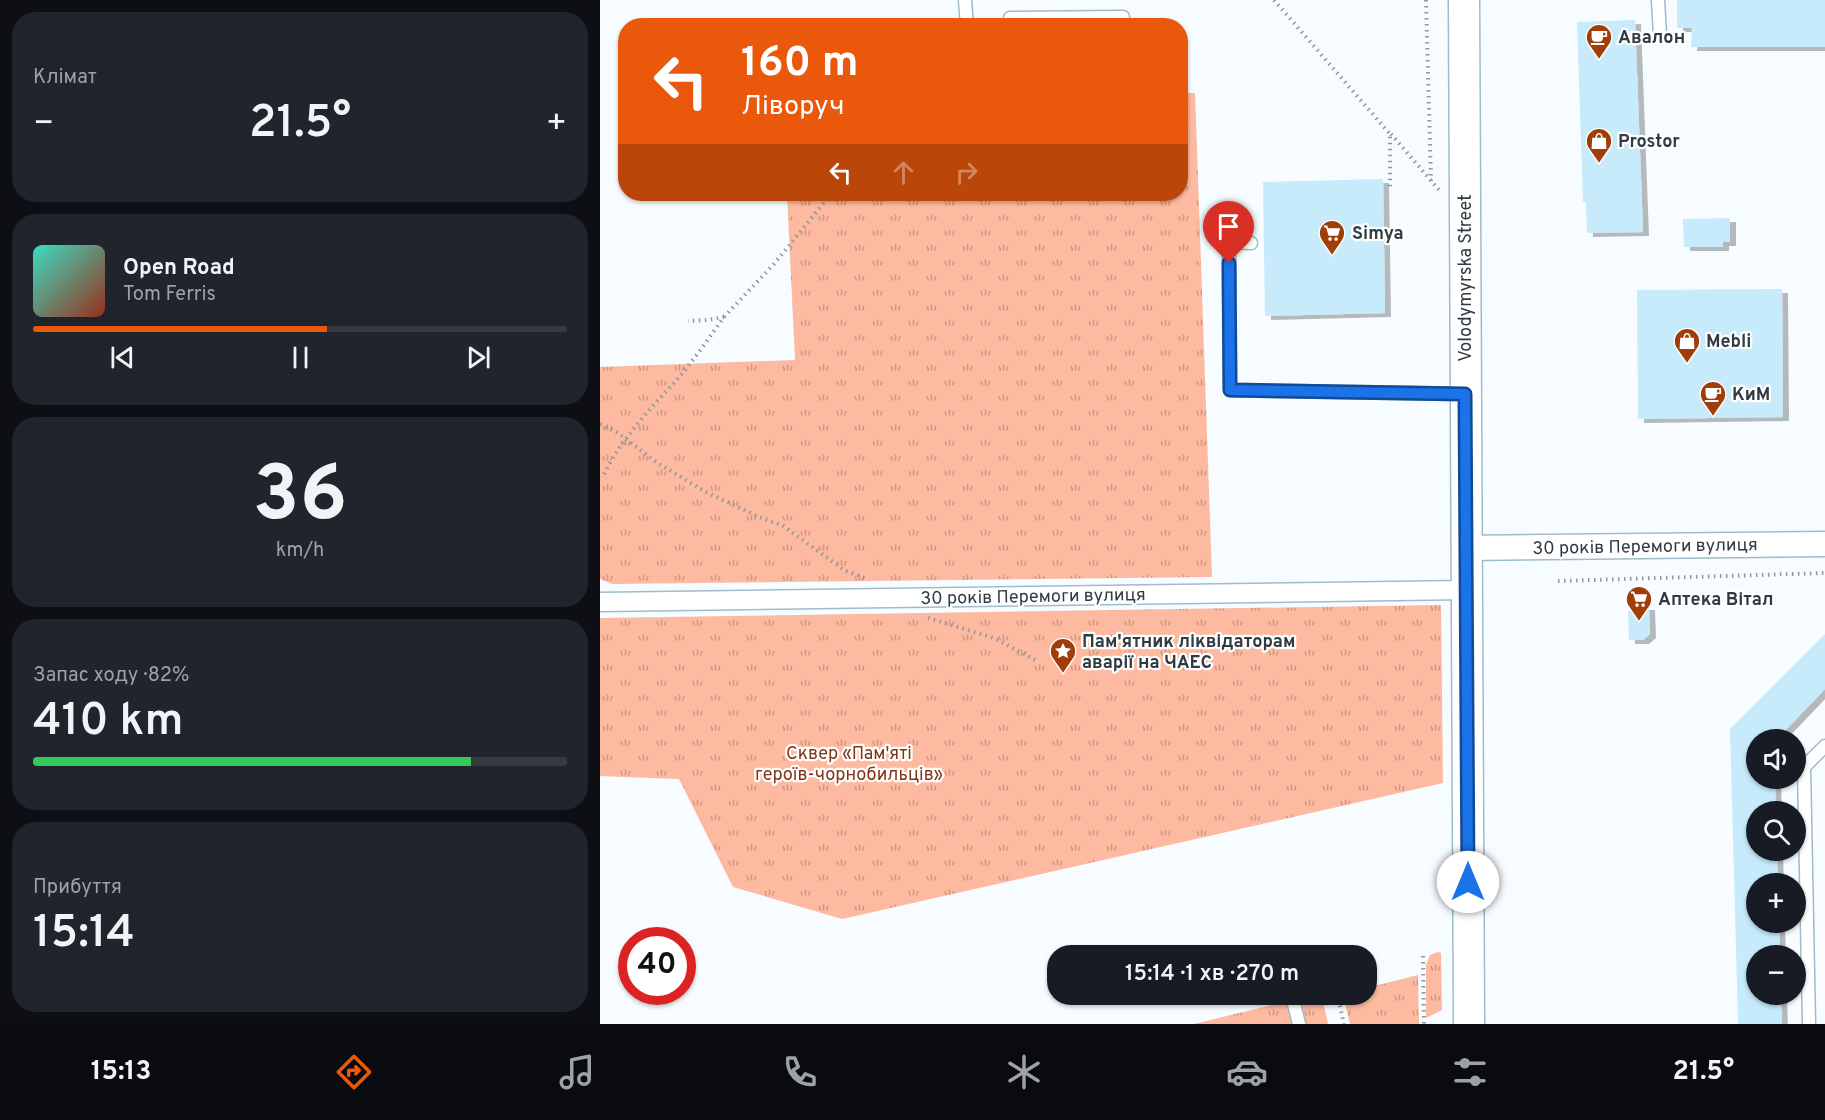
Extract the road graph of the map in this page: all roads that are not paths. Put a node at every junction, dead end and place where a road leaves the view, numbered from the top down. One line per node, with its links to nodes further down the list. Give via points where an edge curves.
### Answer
1 (965, 0): 5 (lane)
2 (1464, 0): 9 (street, Volodymyrska Street)
3 (1658, 0): 7 (lane)
4 (1123, 17): 6 (lane)
5 (966, 18)
6 (1010, 18)
7 (1660, 35)
8 (1251, 243): 9 (lane, via 1229,242 1230,390)
9 (1465, 394): 11 (street, Volodymyrska Street)
10 (1825, 544): 11 (street, 30 років Перемоги вулиця)
11 (1466, 548): 12 (street, Volodymyrska Street)
12 (1466, 590): 13 (street, 30 років Перемоги вулиця); 17 (street, Volodymyrska Street)
13 (600, 602)
14 (1825, 746): 18 (lane, via 1804,767)
15 (1294, 1005): 16 (lane)
16 (1299, 1024)
17 (1469, 1024)
18 (1809, 1024)

